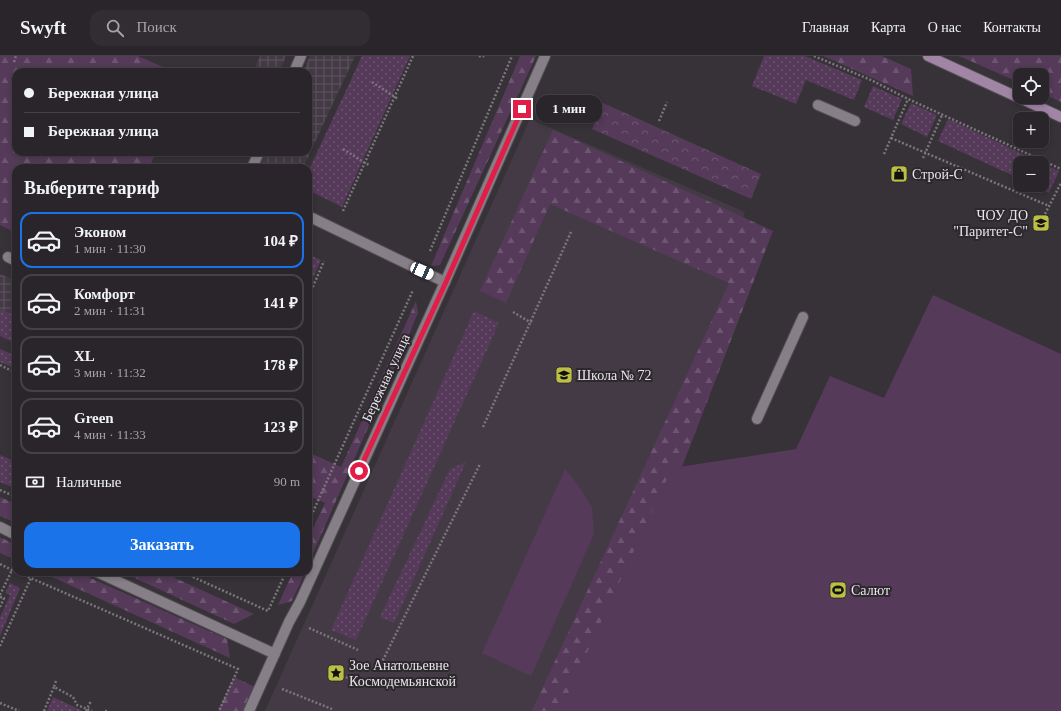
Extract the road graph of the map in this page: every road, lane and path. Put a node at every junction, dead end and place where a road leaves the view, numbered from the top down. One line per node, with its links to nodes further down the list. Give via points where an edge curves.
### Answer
1 (16, 56): 9 (path)
2 (301, 56): 10 (street)
3 (413, 56): 12 (path)
4 (480, 56): 5 (path)
5 (484, 56)
6 (545, 56): 36 (street, Бережная улица)
7 (814, 56): 14 (path)
8 (928, 56): 18 (street)
9 (14, 62)
10 (296, 68)
11 (372, 82): 12 (path)
12 (394, 97): 13 (path); 26 (path)
13 (398, 99)
14 (908, 99): 17 (path); 21 (path)
15 (667, 102): 19 (path)
16 (818, 105): 20 (street)
17 (942, 115): 23 (path); 28 (path)
18 (1061, 117)
19 (659, 121)
20 (855, 121)
21 (891, 138): 23 (path); 24 (path)
22 (343, 149): 26 (path)
23 (925, 153): 25 (path); 30 (path)
24 (884, 154)
25 (923, 158)
26 (365, 163): 27 (path); 31 (path)
27 (369, 165)
28 (1061, 169)
29 (1061, 184): 30 (path)
30 (1049, 206): 32 (path)
31 (343, 211)
32 (1045, 214)
33 (312, 218): 36 (street)
34 (571, 232): 40 (path)
35 (324, 261): 37 (path)
36 (446, 282): 56 (street, Бережная улица)
37 (312, 289)
38 (513, 312): 40 (path)
39 (803, 317): 43 (street)
40 (531, 321): 44 (path)
41 (0, 365): 42 (path)
42 (12, 371)
43 (757, 420)
44 (483, 427)
45 (480, 464): 65 (path)
46 (0, 490): 47 (path)
47 (12, 495)
48 (0, 527): 49 (street)
49 (12, 533)
50 (0, 564): 51 (path)
51 (12, 570): 59 (path)
52 (26, 576): 58 (path)
53 (106, 576): 64 (street)
54 (191, 576): 55 (path, via 268,611)
55 (284, 576)
56 (312, 576)
57 (312, 576): 64 (street, Бережная улица)
58 (31, 578): 62 (path); 78 (path, via 238,669)
59 (0, 596): 60 (path, via 4,598)
60 (0, 607)
61 (308, 628): 63 (path)
62 (0, 646)
63 (358, 650)
64 (275, 654): 79 (street, Бережная улица)
65 (381, 664)
66 (346, 677): 68 (path)
67 (56, 681): 69 (path)
68 (360, 683)
69 (54, 688): 74 (path, via 73,697 77,705); 76 (path)
70 (280, 688): 73 (path)
71 (91, 701): 74 (path)
72 (0, 703): 75 (path)
73 (332, 708)
74 (87, 710): 77 (path)
75 (19, 711)
76 (44, 711)
77 (92, 711)
78 (219, 711)
79 (249, 711)

